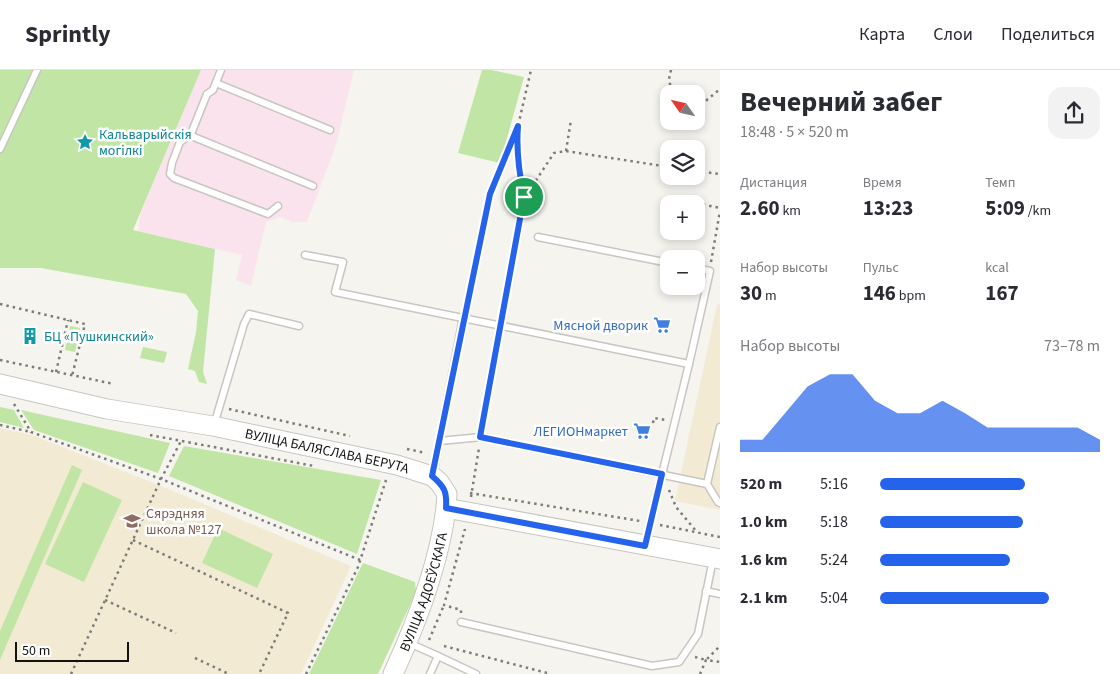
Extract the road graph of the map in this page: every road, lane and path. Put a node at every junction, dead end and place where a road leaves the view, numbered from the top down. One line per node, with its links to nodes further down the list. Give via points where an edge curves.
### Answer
1 (37, 70): 13 (lane)
2 (221, 70): 5 (lane)
3 (531, 70): 10 (path)
4 (671, 70): 6 (path)
5 (216, 83): 11 (lane); 12 (lane, via 207,94)
6 (670, 85)
7 (720, 89): 8 (path)
8 (705, 102)
9 (571, 120): 14 (path)
10 (518, 126): 19 (path, via 518,160); 29 (path, via 490,194)
11 (330, 130)
12 (189, 135): 18 (lane); 21 (lane, via 180,142 172,163 170,174 174,178 268,214)
13 (0, 149)
14 (566, 151): 15 (path); 19 (path, via 554,153)
15 (660, 166)
16 (705, 172): 17 (path)
17 (720, 174)
18 (313, 186)
19 (524, 197): 32 (path)
20 (705, 205): 22 (path)
21 (278, 206)
22 (720, 209): 27 (path)
23 (538, 236): 25 (lane)
24 (305, 255): 29 (lane, via 343,262 335,292)
25 (660, 261)
26 (705, 270): 27 (lane)
27 (710, 271): 34 (lane)
28 (0, 304): 30 (path)
29 (463, 318): 32 (lane); 53 (lane)
30 (68, 320): 35 (path); 36 (path, via 85,324)
31 (299, 326): 42 (lane, via 249,314)
32 (500, 326): 34 (lane); 51 (path)
33 (0, 360): 35 (path)
34 (689, 364): 43 (lane)
35 (56, 372): 36 (path)
36 (72, 376): 38 (path)
37 (0, 384): 46 (street, ВУЛІЦА БАЛЯСЛАВА БЕРУТА, via 107,409)
38 (114, 384)
39 (7, 403): 40 (path)
40 (14, 404): 41 (path); 48 (path)
41 (23, 406)
42 (220, 407): 46 (lane); 50 (path)
43 (675, 422): 44 (path, via 654,418); 57 (lane)
44 (653, 423)
45 (0, 425): 48 (path)
46 (213, 426): 58 (street, ВУЛІЦА БАЛЯСЛАВА БЕРУТА, via 379,460)
47 (720, 426): 61 (lane)
48 (31, 432): 59 (path)
49 (144, 433): 52 (path)
50 (352, 437)
51 (480, 437): 53 (lane); 57 (lane); 64 (path, via 470,493)
52 (181, 441): 56 (path); 59 (path)
53 (440, 441): 55 (lane)
54 (399, 447): 55 (path)
55 (437, 456): 58 (lane)
56 (317, 467)
57 (662, 474): 61 (lane); 64 (lane); 66 (path, via 676,507)
58 (432, 476): 63 (street, via 447,494)
59 (161, 478): 68 (path); 71 (path)
60 (386, 480): 71 (path)
61 (707, 484): 62 (lane)
62 (720, 503)
63 (446, 508): 69 (street); 77 (street, ВУЛІЦА АДОЕЎСКАГА, via 444,528 428,584)
64 (651, 523): 66 (path); 69 (lane)
65 (467, 524): 75 (path, via 444,605 461,610)
66 (696, 532): 67 (path)
67 (720, 537)
68 (133, 540): 74 (path); 87 (path, via 288,613)
69 (645, 546): 70 (street)
70 (717, 559): 72 (lane)
71 (360, 560): 88 (path)
72 (706, 591): 73 (lane); 80 (lane, via 698,634)
73 (720, 594)
74 (105, 600): 76 (path); 85 (path)
75 (461, 622): 80 (lane, via 652,666 679,662)
76 (176, 633)
77 (407, 643): 81 (lane); 89 (street, ВУЛІЦА АДОЕЎСКАГА)
78 (438, 644): 92 (path)
79 (720, 646): 83 (path)
80 (685, 654): 83 (path)
81 (438, 656): 90 (lane); 91 (lane)
82 (195, 658): 86 (path)
83 (706, 660): 84 (path); 93 (path)
84 (720, 662)
85 (70, 674)
86 (229, 674)
87 (259, 674)
88 (306, 674)
89 (393, 674)
90 (430, 674)
91 (476, 674)
92 (551, 674)
93 (700, 674)

